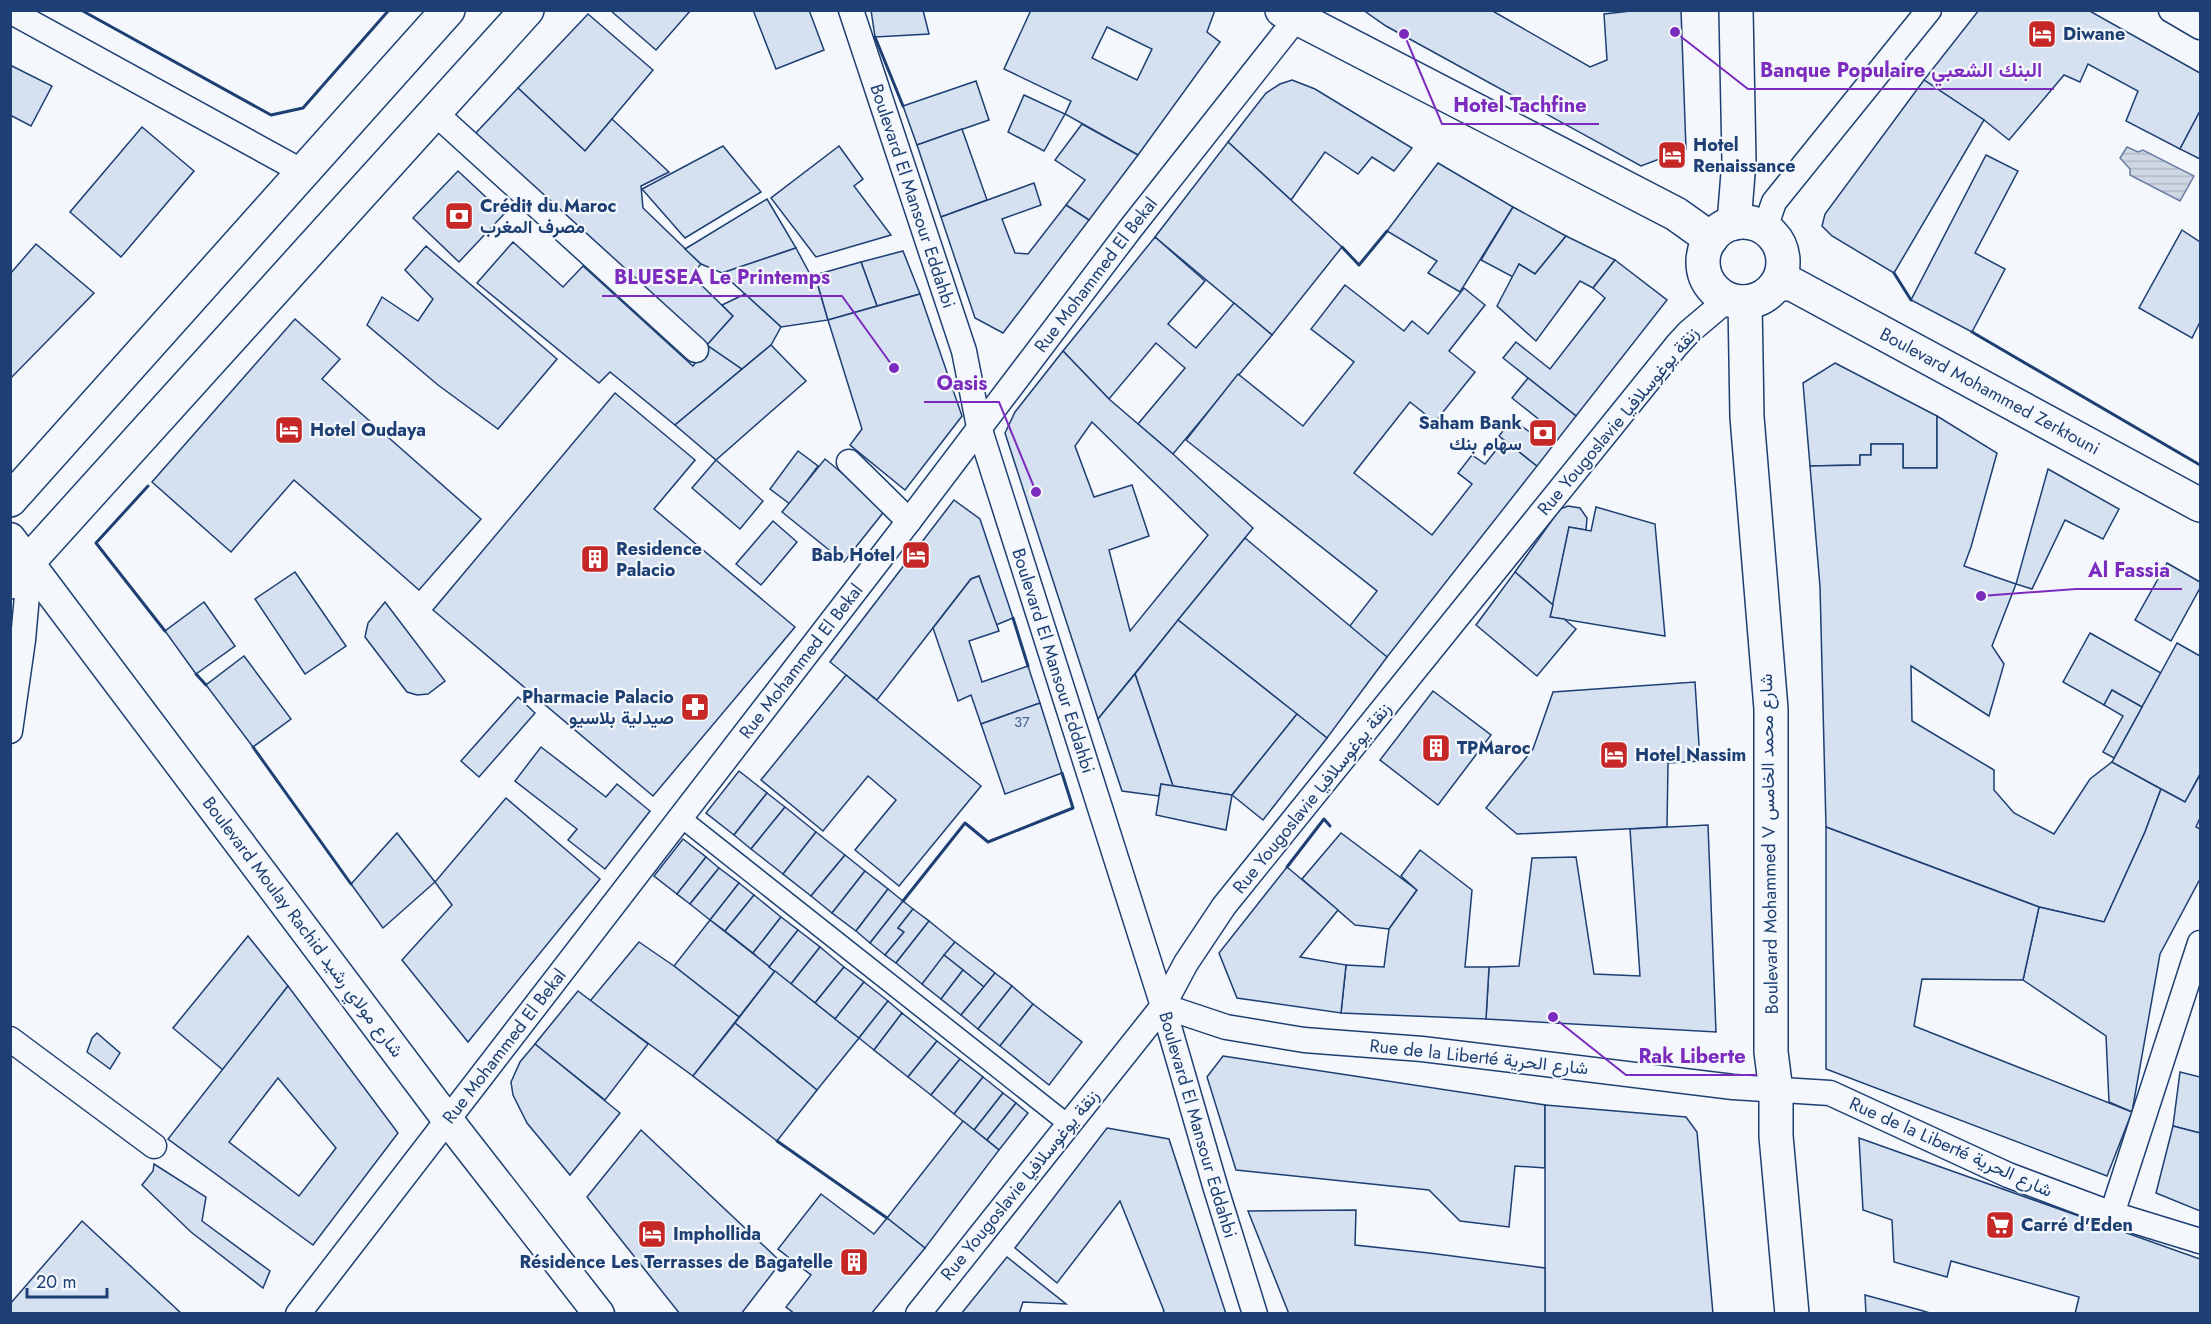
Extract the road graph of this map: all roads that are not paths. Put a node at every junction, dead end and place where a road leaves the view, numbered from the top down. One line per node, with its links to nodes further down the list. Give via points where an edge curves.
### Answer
1 (448, 10): 11 (main road)
2 (527, 10): 10 (main road)
3 (852, 10): 16 (street, Boulevard El Mansour Eddahbi, via 964,351)
4 (1736, 10): 12 (main road)
5 (1929, 10): 12 (street, via 1774,202)
6 (2171, 10): 9 (street)
7 (10, 11): 11 (street)
8 (1294, 13): 12 (main road, via 1676,214); 16 (street, Rue Mohammed El Bekal)
9 (2200, 27)
10 (434, 112): 15 (street); 21 (main road)
11 (303, 172): 18 (main road)
12 (1737, 230): 13 (main road, via 1779,243 1782,274); 14 (main road, via 1703,259 1709,283 1717,292)
13 (1777, 284): 14 (main road, via 1763,297); 19 (main road, Boulevard Mohammed Zerktouni, via 1792,285)
14 (1736, 301): 25 (street, Rue Yougoslavie زنقة يوغوسلافيا, via 1689,332 1677,345 1224,906); 27 (main road, Boulevard Mohammed V شارع محمد الخامس, via 1771,709 1772,1052)
15 (696, 350)
16 (979, 427): 20 (street, Rue Mohammed El Bekal); 25 (street, Boulevard El Mansour Eddahbi)
17 (849, 462): 20 (street)
18 (10, 500)
19 (2200, 505)
20 (909, 521): 23 (street, Rue Mohammed El Bekal)
21 (17, 561): 22 (street, via 23,640); 28 (street, Boulevard Moulay Rachid شارع مولاي رشيد)
22 (10, 731)
23 (680, 817): 28 (street, Rue Mohammed El Bekal); 29 (street)
24 (2200, 943): 31 (street)
25 (1163, 1006): 27 (street, Rue de la Liberté شارع الحرية, via 1226,1027 1304,1040 1422,1049); 29 (street, Rue Yougoslavie زنقة يوغوسلافيا); 36 (street, Boulevard El Mansour Eddahbi)
26 (10, 1039): 30 (street)
27 (1776, 1091): 31 (street, Rue de la Liberté شارع الحرية, via 1830,1093 2008,1175); 37 (main road, Boulevard Mohammed V شارع محمد الخامس, via 1776,1136)
28 (447, 1119): 33 (street, Rue Mohammed El Bekal); 34 (street, Boulevard Moulay Rachid شارع مولاي رشيد)
29 (1068, 1124): 35 (street, Rue Yougoslavie زنقة يوغوسلافيا)
30 (154, 1146)
31 (2112, 1214): 32 (street, Rue de la Liberté شارع الحرية)
32 (2200, 1241)
33 (298, 1314)
34 (599, 1314)
35 (918, 1314)
36 (1255, 1314)
37 (1792, 1314)

